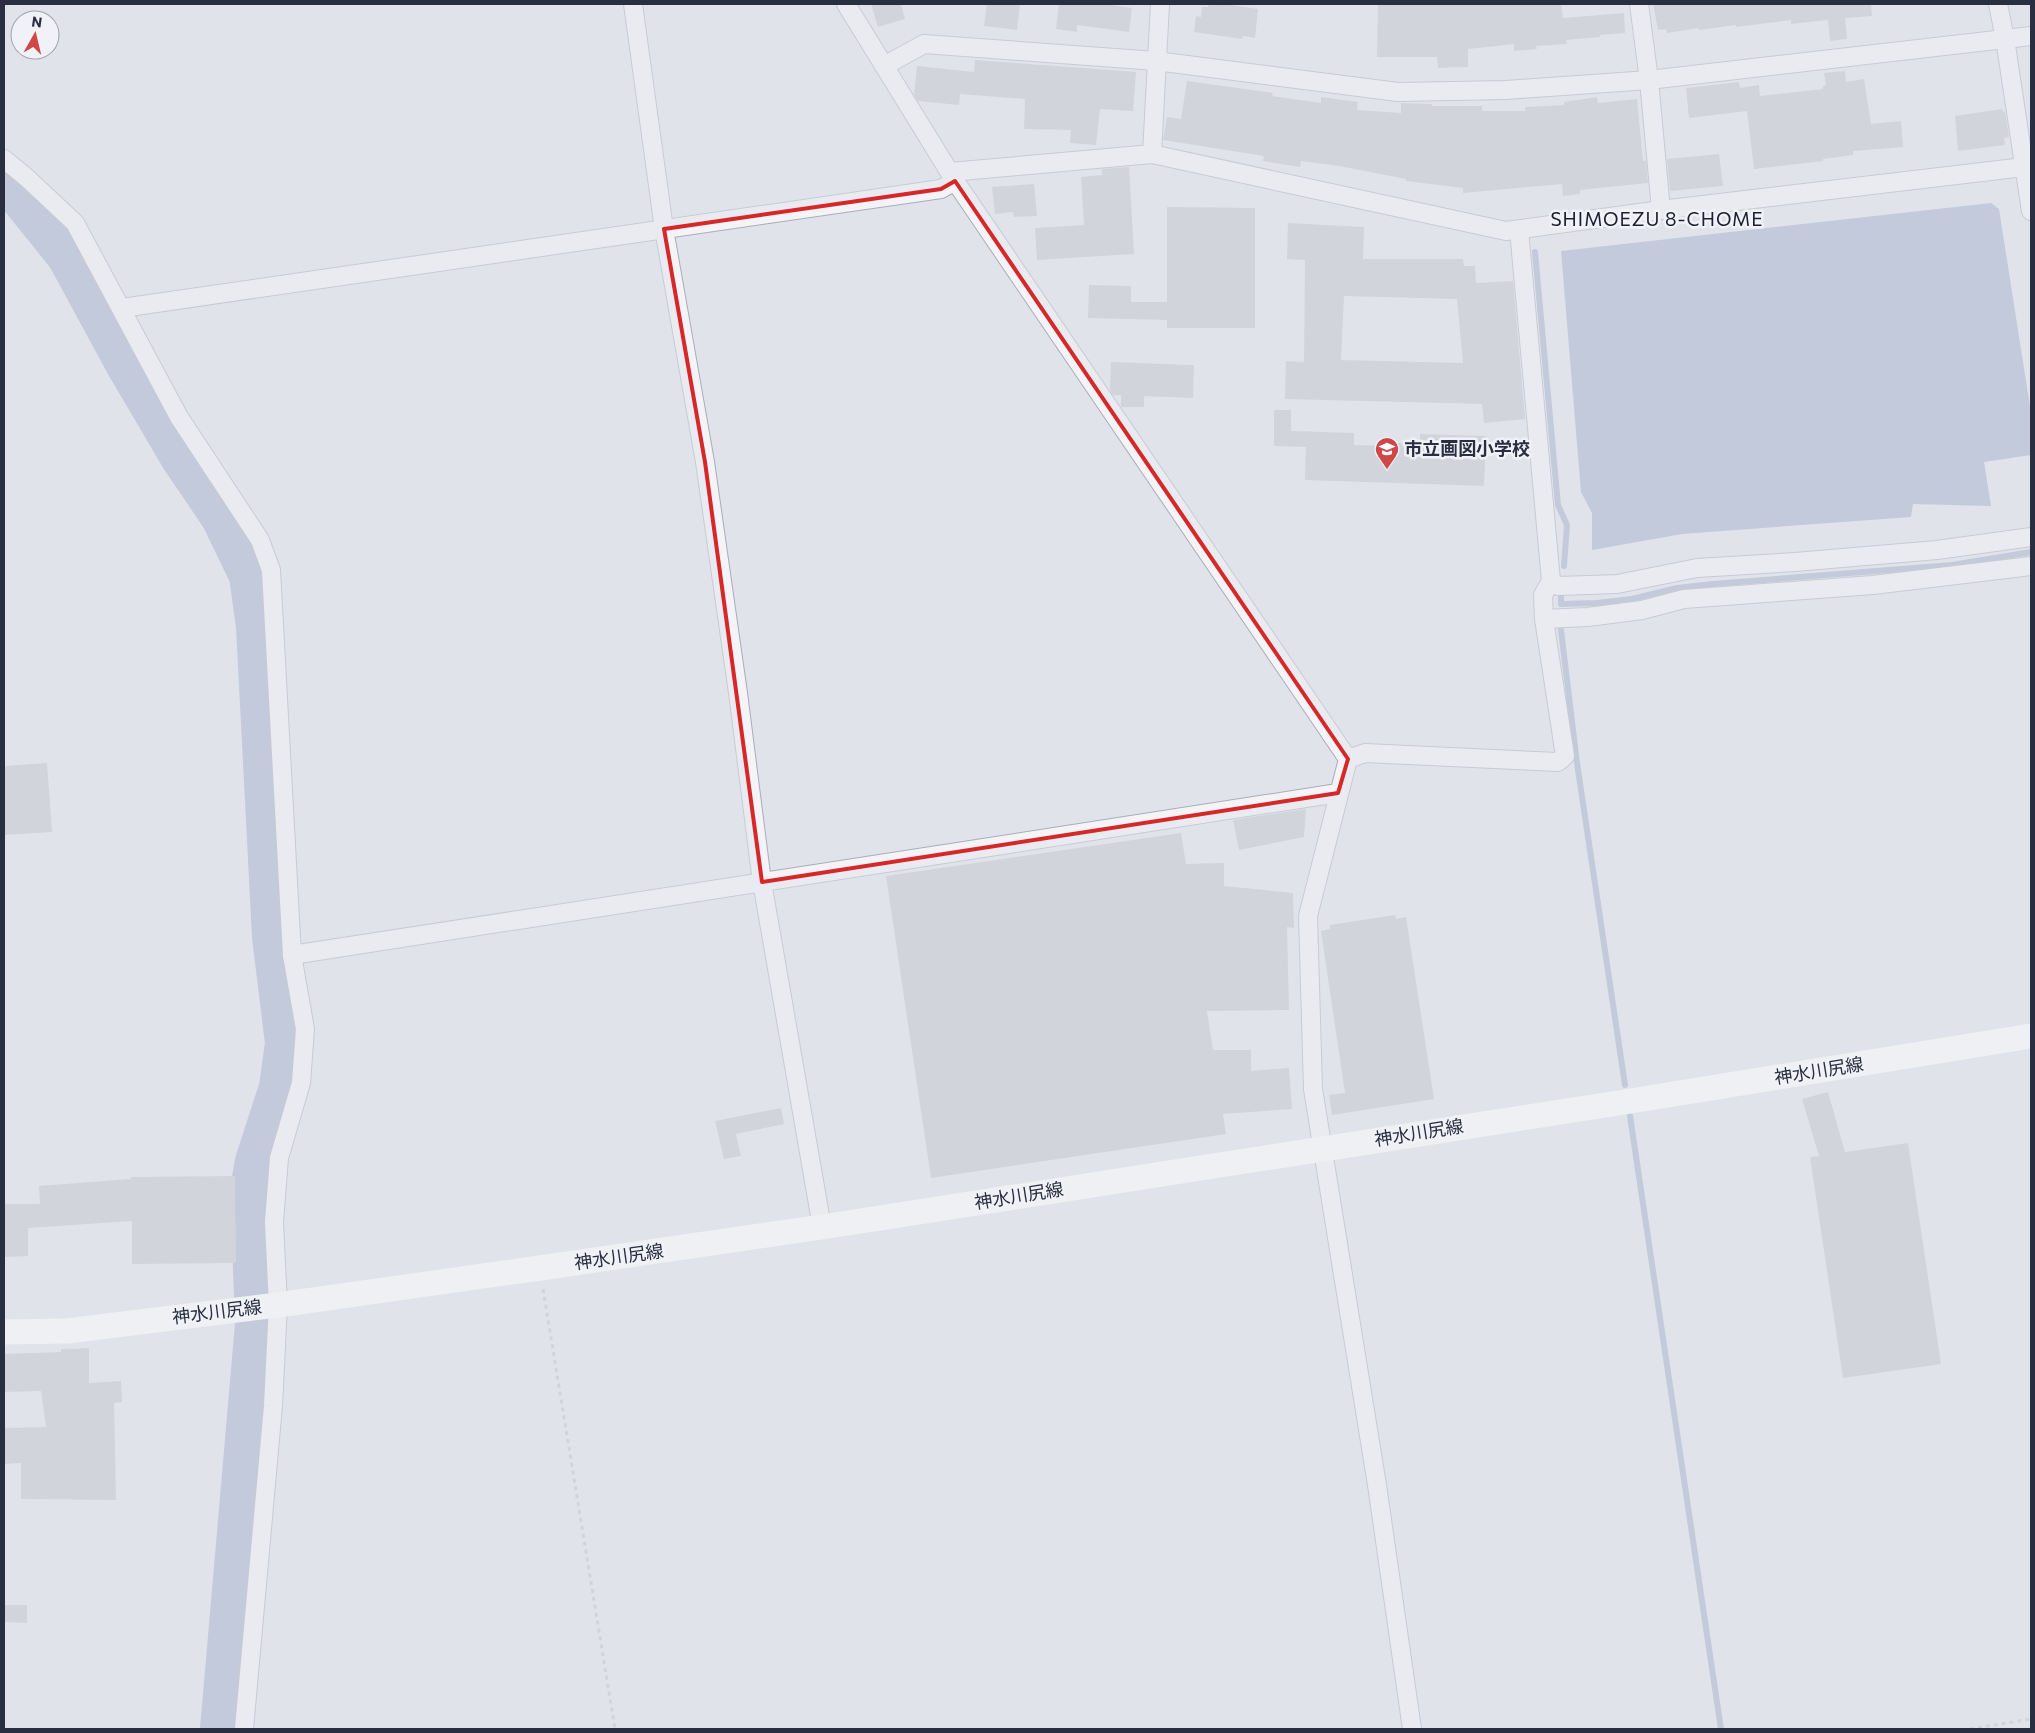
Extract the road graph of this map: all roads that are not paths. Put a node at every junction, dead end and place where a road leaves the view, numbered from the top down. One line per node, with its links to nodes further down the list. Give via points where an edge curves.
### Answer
1 (633, 4): 17 (street)
2 (846, 4): 9 (street)
3 (1160, 4): 8 (street)
4 (1639, 4): 10 (street)
5 (1998, 4): 7 (street)
6 (2031, 36): 7 (street)
7 (2005, 39): 10 (street); 13 (street)
8 (1156, 61): 9 (street, via 924,44); 10 (street, via 1398,92 1506,90); 11 (street)
9 (884, 66): 14 (street)
10 (1649, 80): 15 (street)
11 (1152, 154): 14 (street); 18 (street)
12 (4, 159): 19 (street, via 75,223)
13 (2024, 167): 15 (street); 16 (street)
14 (953, 176): 17 (street, via 941,189); 24 (street)
15 (1661, 210): 18 (street)
16 (2031, 211)
17 (664, 229): 19 (street); 26 (street, via 705,462)
18 (1518, 230): 22 (street)
19 (122, 308): 27 (street, via 179,417 260,540 271,570)
20 (2031, 537): 22 (street, via 1928,550 1697,568 1616,584 1558,586)
21 (2031, 566): 23 (street, via 1873,585 1684,599 1642,610)
22 (1551, 581): 23 (street, via 1542,595)
23 (1544, 619): 24 (street, via 1565,753 1561,761 1365,753)
24 (1348, 759): 25 (street)
25 (1338, 793): 26 (street); 29 (street, via 1308,916 1313,1089)
26 (762, 882): 27 (street); 30 (street)
27 (292, 955): 31 (street, via 305,1029 301,1083 279,1158)
28 (2031, 1036): 29 (main road, 神水川尻線)
29 (1323, 1149): 30 (main road, 神水川尻線); 34 (street)
30 (822, 1227): 31 (main road, 神水川尻線)
31 (273, 1305): 32 (main road, 神水川尻線, via 67,1330); 33 (street, via 273,1406)
32 (4, 1332)
33 (244, 1729)
34 (1412, 1729)

